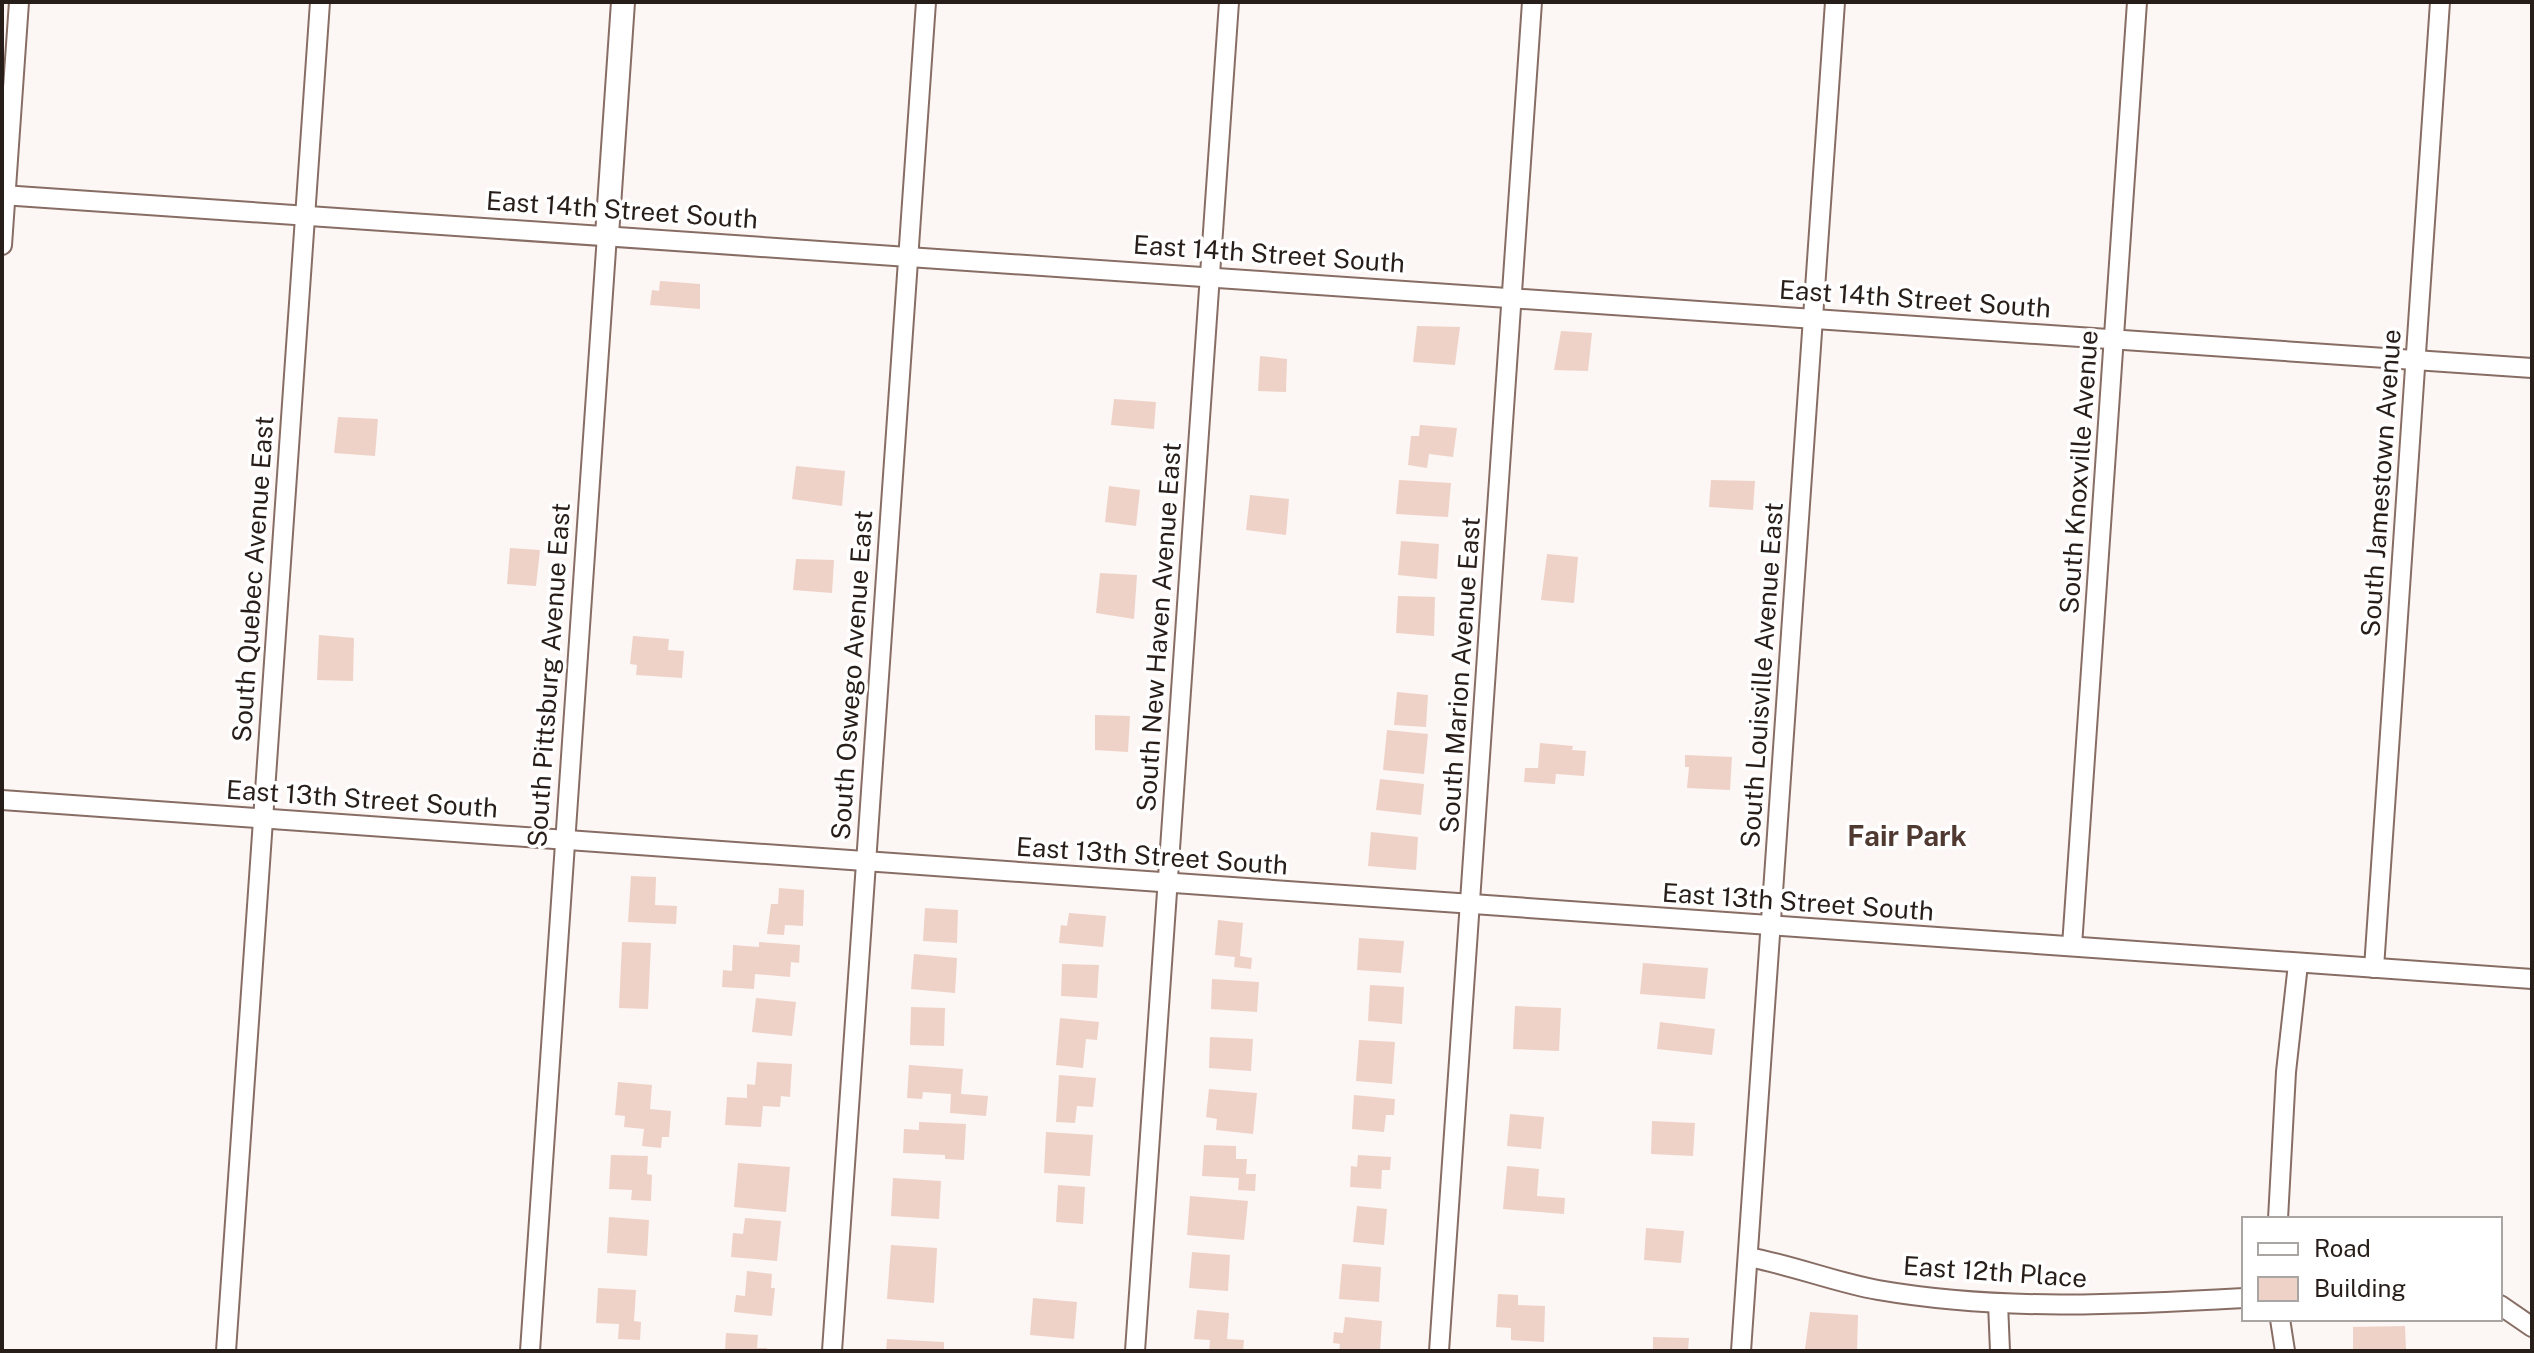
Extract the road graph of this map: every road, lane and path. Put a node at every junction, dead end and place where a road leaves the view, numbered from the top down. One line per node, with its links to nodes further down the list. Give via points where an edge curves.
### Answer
1 (19, 2): 10 (street)
2 (320, 2): 11 (street, South Quebec Avenue East)
3 (623, 2): 12 (street, South Pittsburg Avenue East)
4 (926, 2): 14 (street, South Oswego Avenue East)
5 (1229, 2): 15 (street, South New Haven Avenue East)
6 (1532, 2): 16 (street, South Marion Avenue East)
7 (1835, 2): 17 (street, South Louisville Avenue East)
8 (2137, 2): 18 (street, South Knoxville Avenue)
9 (2440, 2): 19 (street, South Jamestown Avenue)
10 (4, 196): 11 (street, East 14th Street South); 13 (street)
11 (305, 215): 12 (street, East 14th Street South); 22 (street, South Quebec Avenue East)
12 (607, 235): 14 (street, East 14th Street South); 23 (street, South Pittsburg Avenue East)
13 (2, 245)
14 (908, 255): 15 (street, East 14th Street South); 24 (street, South Oswego Avenue East)
15 (1210, 277): 16 (street, East 14th Street South); 25 (street, South New Haven Avenue East)
16 (1512, 297): 17 (street, East 14th Street South); 26 (street, South Marion Avenue East)
17 (1813, 318): 18 (street, East 14th Street South); 27 (street, South Louisville Avenue East)
18 (2114, 340): 19 (street, East 14th Street South); 28 (street, South Knoxville Avenue)
19 (2415, 359): 20 (street, East 14th Street South); 30 (street, South Jamestown Avenue)
20 (2532, 368)
21 (2, 800): 22 (street, East 13th Street South)
22 (262, 818): 23 (street, East 13th Street South); 39 (street, South Quebec Avenue East)
23 (566, 840): 24 (street, East 13th Street South); 40 (street, South Pittsburg Avenue East)
24 (865, 861): 25 (street, East 13th Street South); 41 (street, South Oswego Avenue East)
25 (1166, 883): 26 (street, East 13th Street South); 42 (street, South New Haven Avenue East)
26 (1470, 905): 27 (street, East 13th Street South); 43 (street, South Marion Avenue East)
27 (1771, 926): 28 (street, East 13th Street South); 33 (street, South Louisville Avenue East)
28 (2072, 946): 29 (street, East 13th Street South)
29 (2298, 964): 30 (street, East 13th Street South); 32 (street)
30 (2374, 968): 31 (street, East 13th Street South)
31 (2532, 979)
32 (2278, 1217)
33 (1748, 1257): 35 (street, East 12th Place, via 1879,1290); 44 (street, South Louisville Avenue East)
34 (2242, 1298): 35 (street, East 12th Place)
35 (1998, 1303): 45 (street)
36 (2502, 1306): 38 (street)
37 (2280, 1321): 46 (street)
38 (2532, 1327)
39 (226, 1351)
40 (530, 1351)
41 (832, 1351)
42 (1135, 1351)
43 (1439, 1351)
44 (1741, 1351)
45 (2000, 1351)
46 (2285, 1351)

